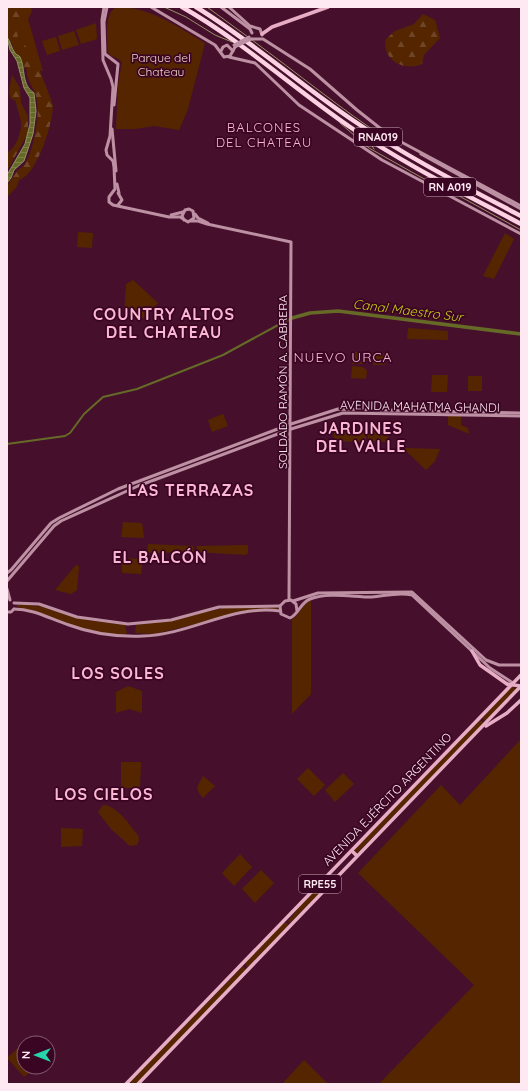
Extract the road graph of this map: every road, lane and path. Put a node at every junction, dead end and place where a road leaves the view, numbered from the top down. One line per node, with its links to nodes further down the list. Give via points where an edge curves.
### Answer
1 (105, 7): 22 (main road, via 105,54); 24 (main road, via 102,22)
2 (151, 7): 15 (main road)
3 (182, 7): 29 (highway, RNA019, via 239,43 335,117)
4 (197, 7): 41 (highway, RNA019, via 249,42 367,130 416,160)
5 (221, 7): 10 (main road)
6 (229, 7): 9 (main road, via 250,26)
7 (324, 7): 9 (main road)
8 (328, 7): 11 (main road, via 272,27)
9 (258, 28): 10 (main road); 11 (main road)
10 (252, 33): 12 (main road); 13 (main road)
11 (262, 34): 13 (main road); 14 (main road)
12 (250, 38): 13 (main road); 18 (main road, bridge)
13 (256, 38): 14 (main road)
14 (269, 44): 36 (main road, via 310,69 379,127)
15 (215, 45): 16 (main road); 19 (main road)
16 (224, 46): 17 (main road); 19 (main road)
17 (229, 46): 18 (main road); 20 (main road)
18 (235, 46): 20 (main road)
19 (221, 51): 21 (main road, via 224,57)
20 (233, 52): 21 (main road); 23 (main road)
21 (229, 57): 23 (main road)
22 (109, 58): 24 (main road); 26 (main road, via 118,63)
23 (239, 59): 46 (main road, via 255,63 299,105 367,151 440,193)
24 (104, 63): 25 (main road)
25 (111, 78): 26 (main road); 27 (main road, via 113,87)
26 (117, 78): 28 (main road, via 112,130)
27 (108, 143): 28 (main road); 31 (main road, via 106,152)
28 (114, 144): 30 (main road)
29 (385, 150): 44 (highway, RN A019)
30 (115, 156): 31 (main road); 33 (main road)
31 (110, 158): 32 (main road, via 114,167)
32 (113, 193): 33 (main road); 35 (main road, via 109,197 109,202)
33 (119, 193): 34 (main road)
34 (122, 198): 35 (main road); 37 (main road)
35 (118, 205): 37 (main road)
36 (521, 207)
37 (127, 208): 40 (main road)
38 (184, 211): 39 (main road, via 189,209); 40 (main road); 42 (main road)
39 (194, 213): 43 (main road); 45 (main road, via 199,219)
40 (166, 216): 42 (main road, via 180,217)
41 (520, 216)
42 (184, 220): 43 (main road)
43 (191, 221): 45 (main road)
44 (521, 224)
45 (215, 226): 49 (main road, SOLDADO RAMÓN A. CABRERA, via 291,242)
46 (521, 234)
47 (521, 413): 49 (main road, AVENIDA MAHATMA GHANDI, via 340,409)
48 (521, 416): 50 (main road, AVENIDA MAHATMA GHANDI, via 343,412)
49 (291, 424): 50 (main road, SOLDADO RAMÓN A. CABRERA); 51 (main road, AVENIDA MAHATMA GHANDI, via 118,489 57,519)
50 (291, 429): 52 (main road, AVENIDA MAHATMA GHANDI, via 120,493 61,521); 55 (main road, SOLDADO RAMÓN A. CABRERA)
51 (7, 574): 52 (main road)
52 (7, 581)
53 (7, 589): 54 (main road)
54 (9, 600): 56 (main road)
55 (291, 600): 57 (main road, via 284,601); 59 (main road, via 297,606); 63 (main road, via 318,593 412,592)
56 (14, 603): 57 (main road, via 39,604 78,617 128,624 171,620 224,606); 58 (main road)
57 (280, 606): 61 (main road)
58 (14, 609): 60 (main road); 61 (main road, via 37,612 87,631 126,636 171,632 243,613)
59 (297, 611): 61 (main road, via 290,618); 62 (main road, via 306,602 320,597 410,595)
60 (7, 612)
61 (280, 612)
62 (472, 651): 64 (main road); 68 (main road, bridge, via 480,665 507,684)
63 (490, 662): 64 (main road); 65 (main road, via 500,665)
64 (487, 665): 67 (main road)
65 (521, 665)
66 (521, 675): 67 (main road, RPE55)
67 (513, 683): 72 (main road, AVENIDA EJÉRCITO ARGENTINO / RPE55)
68 (521, 686): 70 (main road, AVENIDA EJÉRCITO ARGENTINO / RPE55)
69 (521, 700): 70 (main road, RPE55)
70 (476, 734): 71 (main road, AVENIDA EJÉRCITO ARGENTINO / RPE55)
71 (365, 849): 73 (main road, RPE55); 74 (main road, AVENIDA EJÉRCITO ARGENTINO / RPE55)
72 (352, 851): 73 (main road); 75 (main road, AVENIDA EJÉRCITO ARGENTINO / RPE55)
73 (356, 855): 74 (main road, RPE55)
74 (346, 869): 76 (main road, RPE55); 77 (main road, AVENIDA EJÉRCITO ARGENTINO / RPE55)
75 (328, 875): 76 (main road, RPE55); 78 (main road, AVENIDA EJÉRCITO ARGENTINO / RPE55)
76 (331, 879): 77 (main road, RPE55)
77 (323, 893): 81 (main road, AVENIDA EJÉRCITO ARGENTINO / RPE55)
78 (296, 908): 79 (main road, RPE55); 80 (main road, AVENIDA EJÉRCITO ARGENTINO / RPE55)
79 (287, 922): 80 (main road); 81 (main road)
80 (282, 923): 82 (main road, AVENIDA EJÉRCITO ARGENTINO / RPE55)
81 (291, 926): 83 (main road, AVENIDA EJÉRCITO ARGENTINO / RPE55)
82 (242, 964): 83 (main road); 85 (main road, AVENIDA EJÉRCITO ARGENTINO / RPE55)
83 (248, 970): 84 (main road, AVENIDA EJÉRCITO ARGENTINO / RPE55)
84 (138, 1083)
85 (127, 1084)

